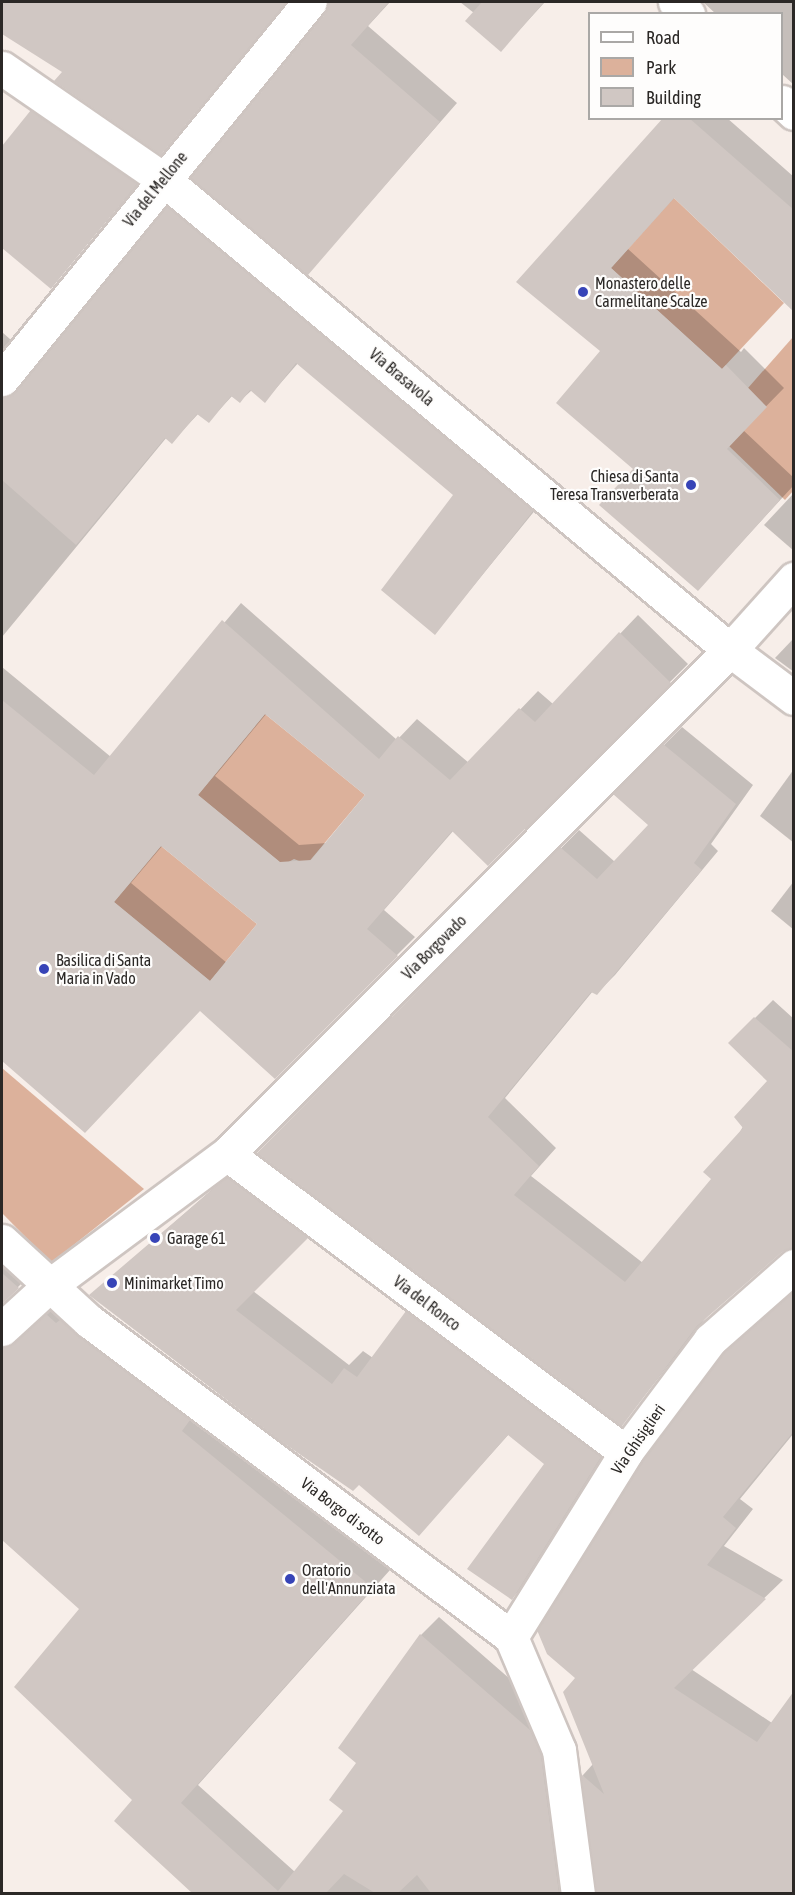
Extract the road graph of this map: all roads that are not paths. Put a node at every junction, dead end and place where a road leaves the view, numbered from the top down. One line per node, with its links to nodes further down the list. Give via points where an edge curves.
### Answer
1 (310, 2): 3 (street, Via del Mellone)
2 (2, 68): 3 (street, Via Brasavola)
3 (163, 179): 4 (street, Via del Mellone); 6 (street, Via Brasavola)
4 (2, 379)
5 (794, 579): 6 (street, Via Borgovado)
6 (730, 650): 7 (street, Via Brasavola); 8 (street, Via Borgovado)
7 (794, 698)
8 (227, 1154): 11 (street, Via Borgovado); 13 (street, Via del Ronco)
9 (2, 1241): 11 (street, Via Borgo di sotto)
10 (794, 1266): 13 (street, Via Ghisiglieri, via 710,1340)
11 (50, 1286): 12 (street, Via Borgovado); 14 (street, Via Borgo di sotto, via 89,1321)
12 (2, 1329)
13 (626, 1452): 14 (street, Via Ghisiglieri)
14 (511, 1637): 15 (street, via 559,1750)
15 (577, 1893)

